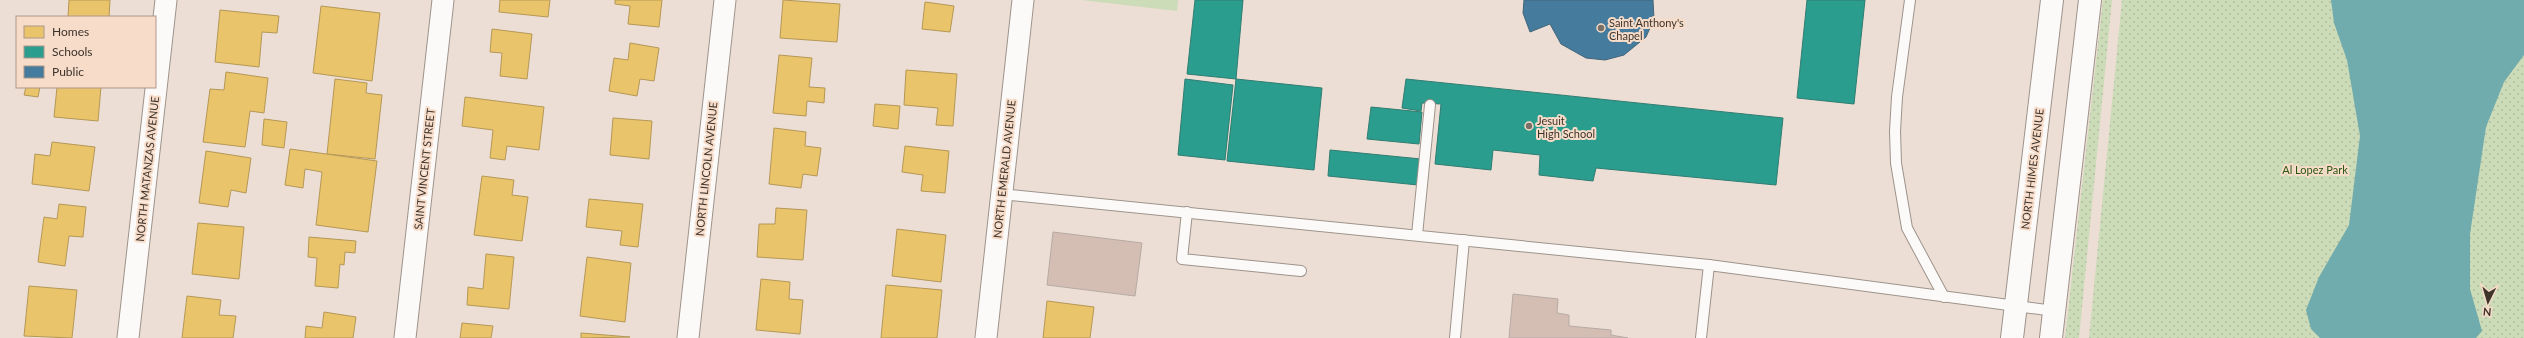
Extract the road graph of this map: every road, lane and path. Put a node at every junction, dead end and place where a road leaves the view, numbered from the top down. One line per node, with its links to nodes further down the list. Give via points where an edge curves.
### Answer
1 (166, 0): 18 (street, NORTH MATANZAS AVENUE)
2 (443, 0): 19 (street, SAINT VINCENT STREET)
3 (725, 0): 20 (street, NORTH LINCOLN AVENUE)
4 (1022, 0): 9 (street, NORTH EMERALD AVENUE)
5 (1910, 0): 15 (lane, via 1897,97 1896,163 1907,228)
6 (2052, 0): 16 (street, NORTH HIMES AVENUE)
7 (2090, 0): 17 (street)
8 (1430, 105): 11 (lane)
9 (1001, 194): 10 (lane); 21 (street, NORTH EMERALD AVENUE)
10 (1187, 212): 11 (lane); 14 (lane, via 1182,259)
11 (1417, 235): 12 (lane)
12 (1464, 240): 13 (lane); 22 (lane)
13 (1709, 264): 15 (lane); 23 (lane)
14 (1300, 271)
15 (1944, 297): 16 (lane)
16 (2016, 306): 17 (lane); 24 (street, NORTH HIMES AVENUE)
17 (2054, 310): 25 (street)
18 (128, 338)
19 (405, 338)
20 (688, 338)
21 (986, 338)
22 (1455, 338)
23 (1701, 338)
24 (2012, 338)
25 (2051, 338)

